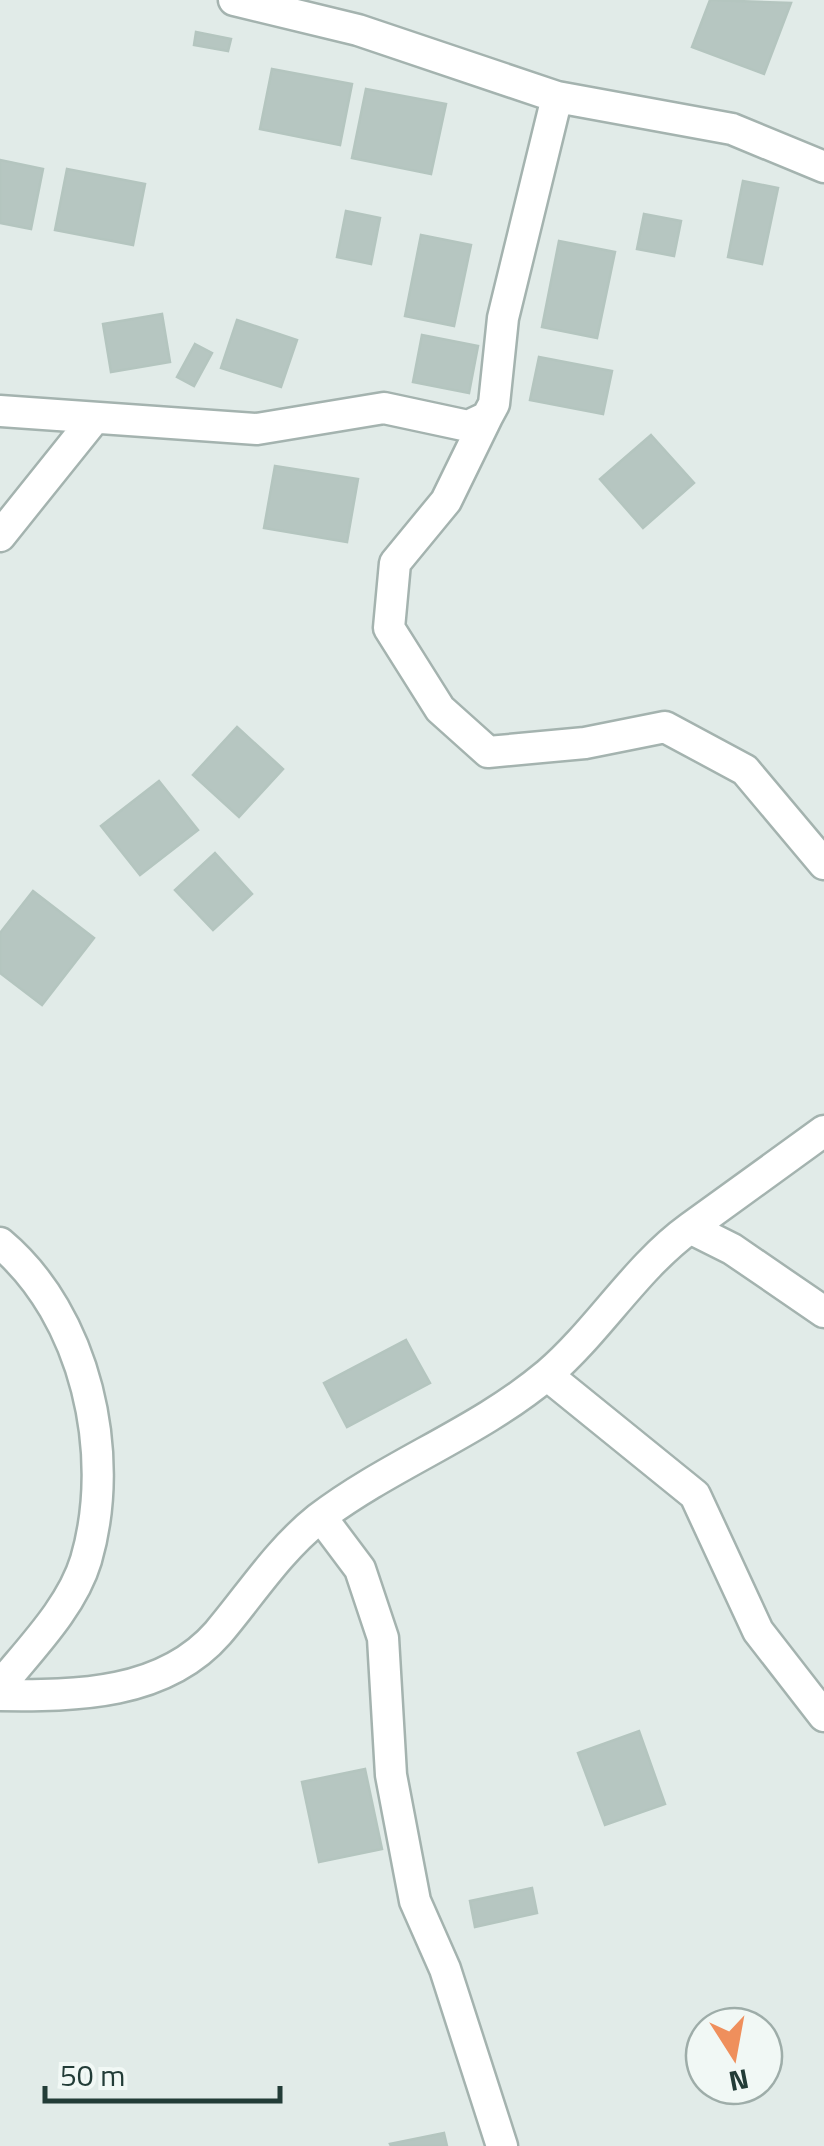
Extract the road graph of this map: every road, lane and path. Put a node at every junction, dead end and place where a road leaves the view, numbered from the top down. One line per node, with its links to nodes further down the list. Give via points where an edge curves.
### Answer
1 (234, 0): 2 (street, via 358,30)
2 (557, 97): 3 (street, via 718,125); 5 (street)
3 (824, 167)
4 (0, 411): 6 (street)
5 (487, 417): 6 (street, via 468,426 384,408 257,428); 8 (street, via 446,501 396,563 389,628 440,709 488,752 665,727 746,770)
6 (93, 420): 7 (street)
7 (0, 536)
8 (824, 864)
9 (824, 1131): 10 (street)
10 (690, 1228): 12 (street); 13 (street)
11 (0, 1243): 15 (street, via 30,1268 58,1310 82,1370 97,1504 85,1563 52,1622)
12 (824, 1312)
13 (546, 1375): 14 (street); 17 (street, via 695,1495 758,1631)
14 (321, 1517): 16 (street, via 293,1540 215,1636 166,1673 95,1692); 18 (street, via 360,1569 382,1638 391,1776 416,1901 445,1968)
15 (0, 1686)
16 (0, 1695)
17 (824, 1716)
18 (502, 2146)

